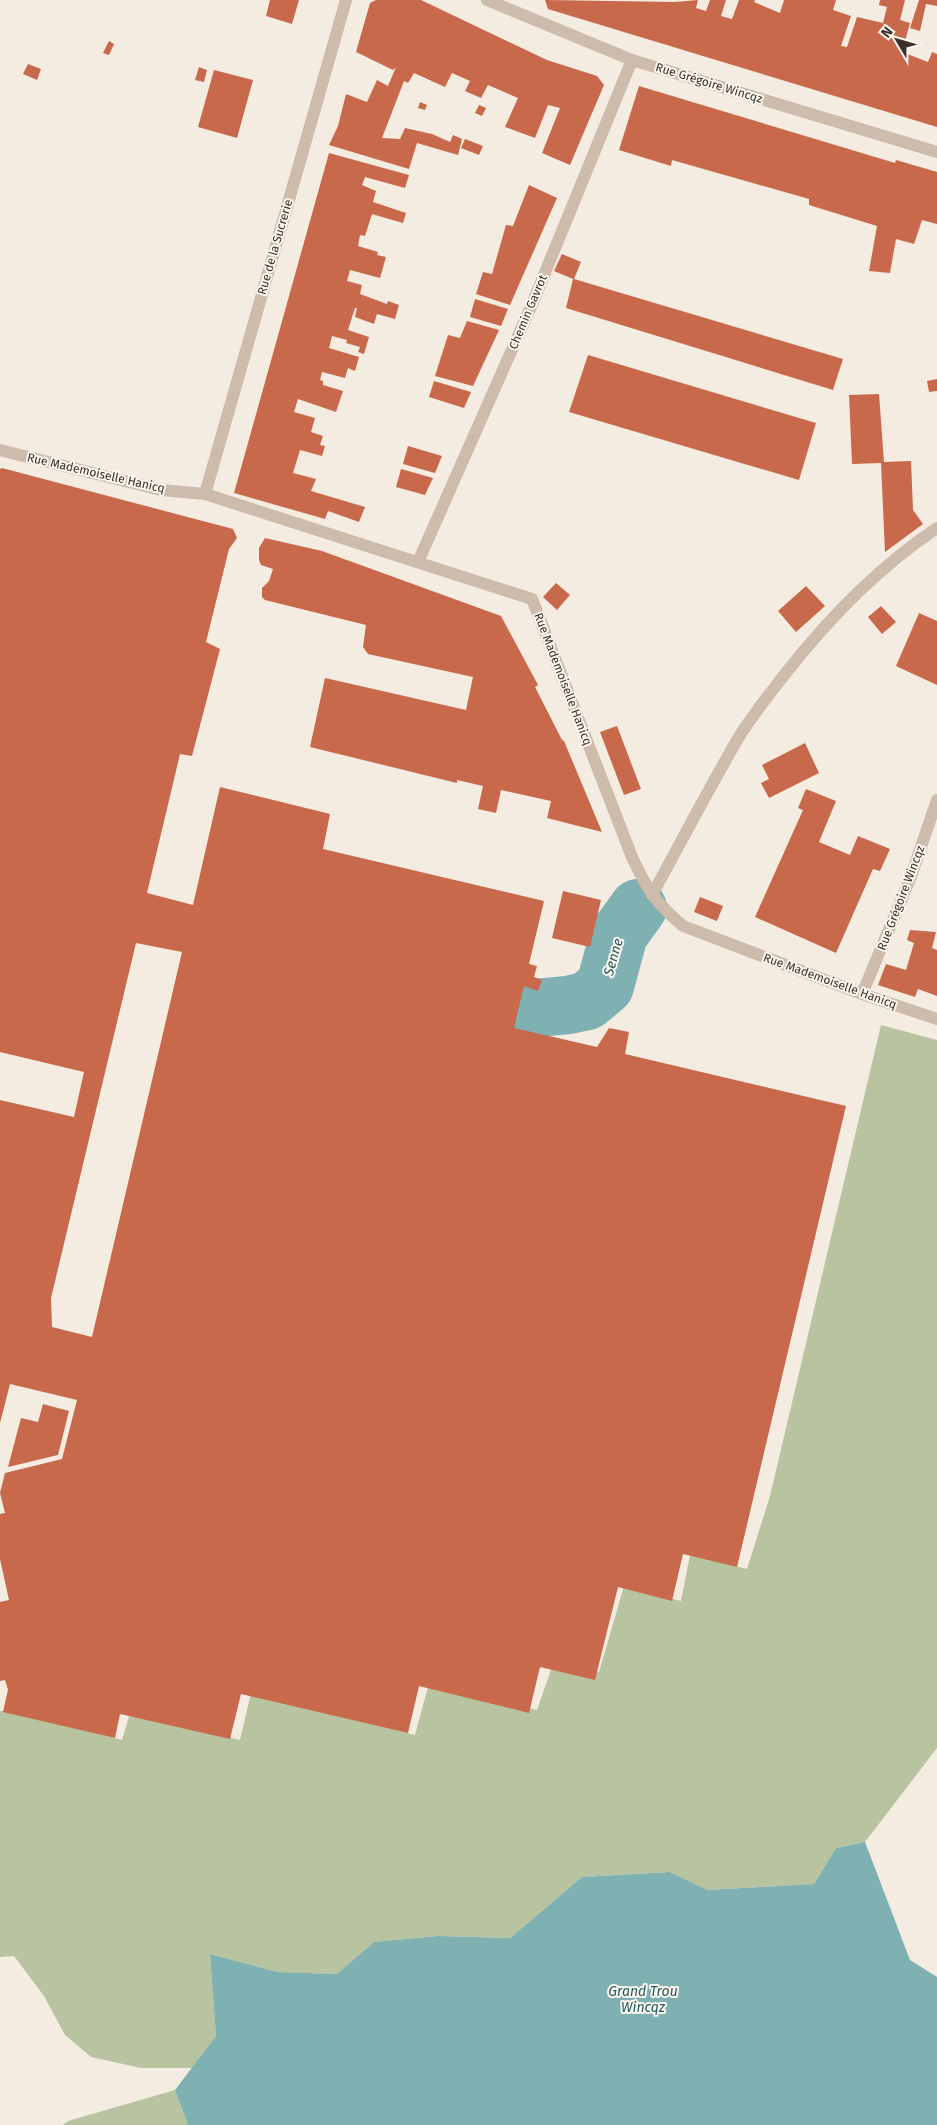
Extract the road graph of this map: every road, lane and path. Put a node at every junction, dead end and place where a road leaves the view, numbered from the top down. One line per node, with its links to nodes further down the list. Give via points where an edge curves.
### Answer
1 (346, 0): 7 (street, Rue de la Sucrerie)
2 (487, 0): 3 (street, Rue Grégoire Wincqz)
3 (502, 3): 4 (street, Rue Grégoire Wincqz)
4 (632, 60): 5 (street, Rue Grégoire Wincqz); 9 (street, Chemin Gavrot, via 532,302)
5 (937, 152)
6 (0, 450): 7 (street, Rue Mademoiselle Hanicq, via 161,490)
7 (205, 494): 9 (street, Rue Mademoiselle Hanicq)
8 (937, 528): 11 (street, via 892,560 835,614 760,706 736,742)
9 (418, 562): 11 (street, Rue Mademoiselle Hanicq, via 532,600 632,857)
10 (937, 800): 12 (street, Rue Grégoire Wincqz, via 910,880)
11 (652, 895): 12 (street, Rue Mademoiselle Hanicq, via 659,906 684,926)
12 (862, 994): 13 (street, Rue Mademoiselle Hanicq)
13 (937, 1019)

